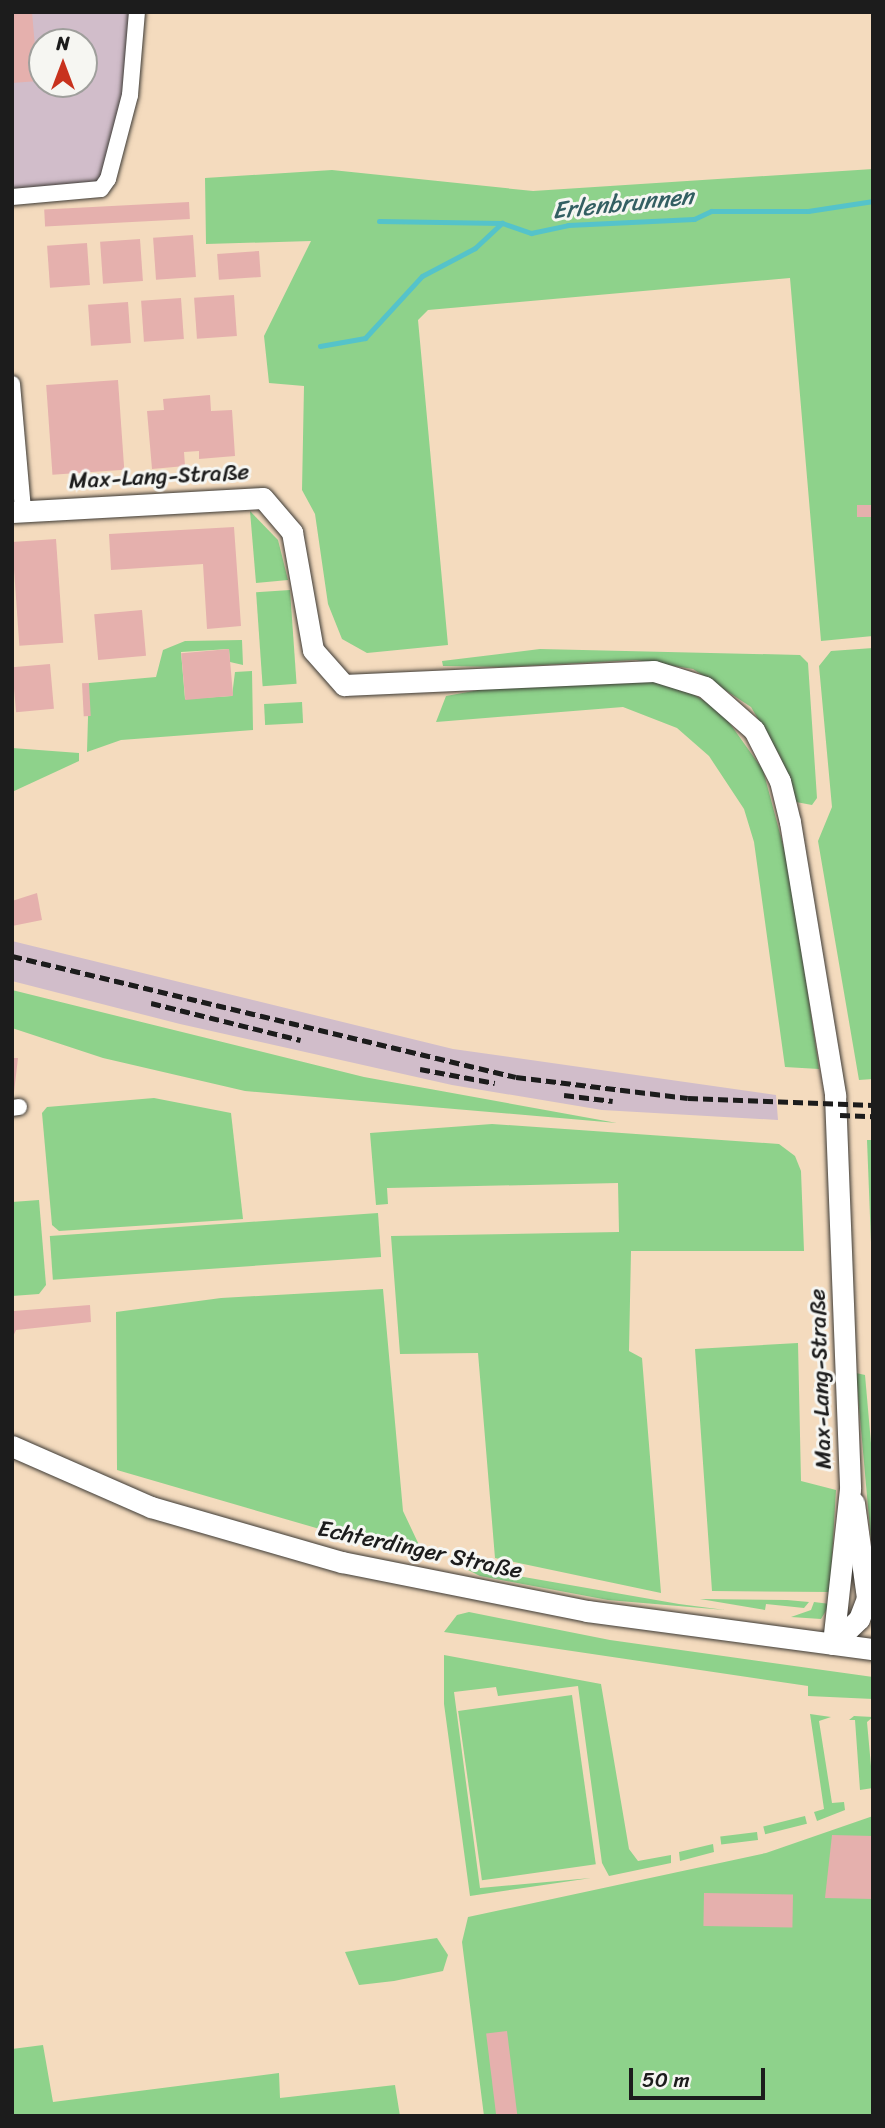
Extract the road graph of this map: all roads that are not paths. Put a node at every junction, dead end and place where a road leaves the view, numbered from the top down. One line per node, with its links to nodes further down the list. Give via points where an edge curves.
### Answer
1 (137, 12): 2 (street, via 130,94 108,179 101,189)
2 (12, 197)
3 (12, 384): 4 (street)
4 (18, 511): 6 (main road, Max-Lang-Straße, via 263,498 292,532 307,635 319,663 344,685 385,687 646,670 688,678 742,713 780,781 807,905 835,1095)
5 (12, 1446): 8 (main road, Echterdinger Straße, via 151,1507 296,1551 587,1611)
6 (850, 1489): 7 (main road, Max-Lang-Straße); 8 (main road, Max-Lang-Straße)
7 (870, 1604): 8 (main road, Max-Lang-Straße)
8 (833, 1644): 9 (main road, Echterdinger Straße)
9 (873, 1649)

